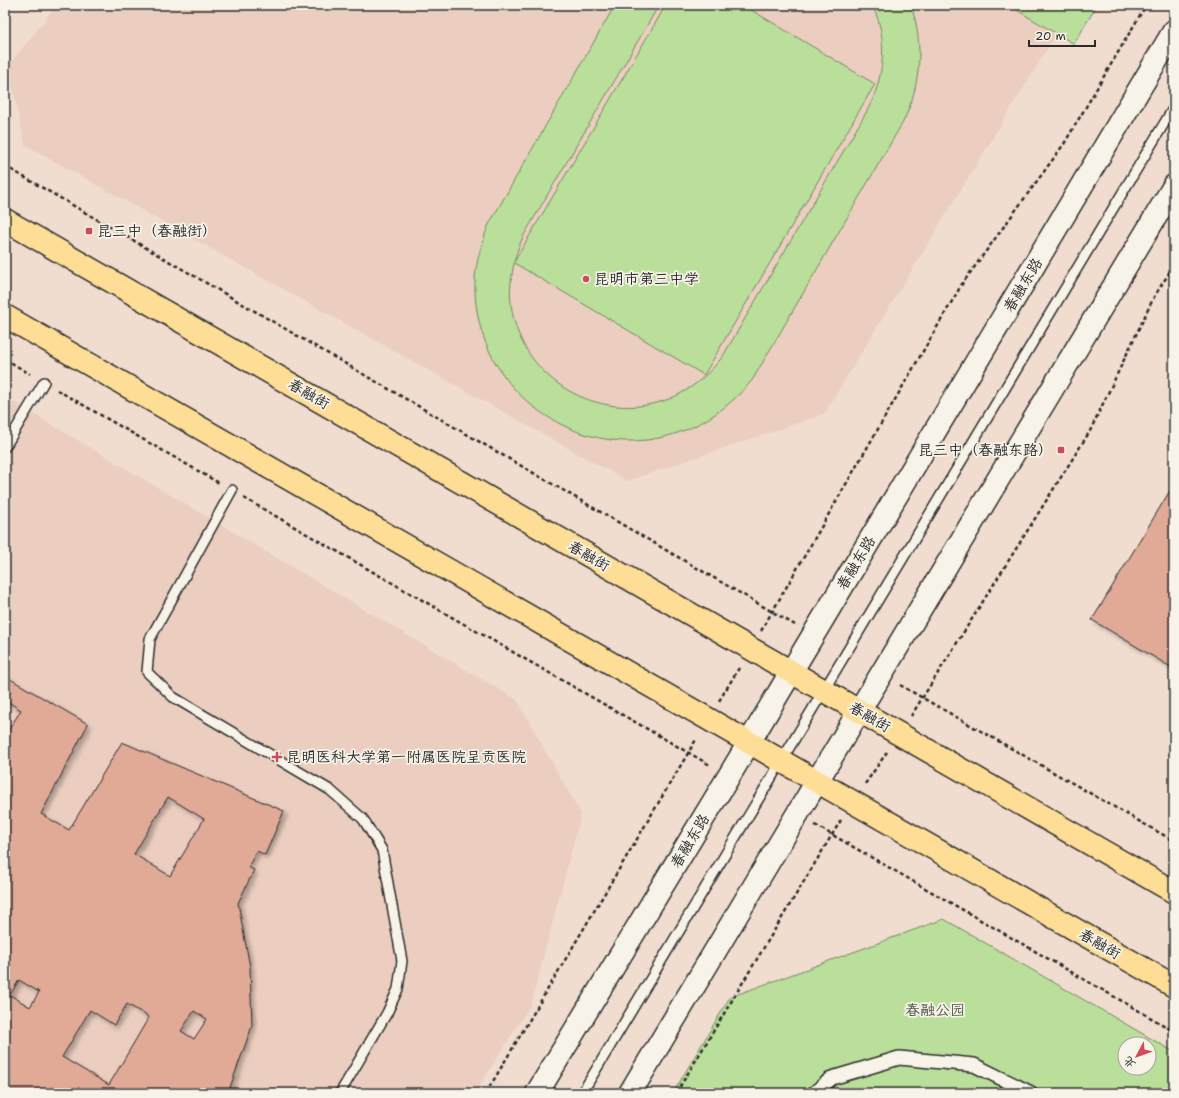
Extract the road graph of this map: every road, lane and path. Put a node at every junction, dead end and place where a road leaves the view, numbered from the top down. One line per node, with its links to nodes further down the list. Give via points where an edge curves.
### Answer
1 (1146, 5): 13 (path, via 1064,144 962,284)
2 (1174, 31): 14 (main road, 春融东路)
3 (1174, 107): 18 (lane)
4 (5, 166): 13 (path)
5 (1174, 186): 17 (main road)
6 (5, 220): 15 (main road, 春融街)
7 (1174, 265): 19 (path, via 1154,297 1090,431)
8 (5, 316): 21 (main road, 春融街)
9 (5, 359): 10 (path)
10 (44, 382): 11 (lane); 12 (path)
11 (5, 447)
12 (232, 490): 24 (path); 35 (lane, via 150,638 147,672 173,698 330,790 363,819 382,850 402,961 398,989 387,1013)
13 (772, 612): 14 (path); 15 (path)
14 (813, 635): 16 (main road, 春融东路)
15 (750, 649): 16 (main road, 春融街); 21 (path)
16 (791, 672): 18 (main road, 春融街); 23 (main road, 春融东路)
17 (881, 675): 19 (path); 20 (main road)
18 (824, 691): 20 (main road, 春融街); 25 (lane)
19 (922, 698): 22 (path); 31 (path)
20 (859, 711): 22 (main road, 春融街); 27 (main road)
21 (708, 720): 23 (main road, 春融街); 24 (path)
22 (899, 734): 28 (path); 32 (main road, 春融街)
23 (749, 743): 25 (main road, 春融街); 26 (main road, 春融东路)
24 (689, 752): 26 (path); 36 (path)
25 (782, 762): 27 (main road, 春融街); 38 (lane)
26 (729, 776): 37 (main road, 春融东路)
27 (817, 782): 28 (main road, 春融街); 29 (main road)
28 (852, 802): 30 (path); 33 (main road, 春融街)
29 (797, 814): 30 (path); 39 (main road)
30 (832, 835): 34 (path); 40 (path)
31 (1174, 841)
32 (1174, 892)
33 (1174, 986)
34 (1174, 1031)
35 (340, 1093)
36 (486, 1093)
37 (537, 1093)
38 (582, 1093)
39 (630, 1093)
40 (676, 1093)
41 (814, 1093): 42 (street, via 832,1078 899,1058 974,1065)
42 (1031, 1093)

